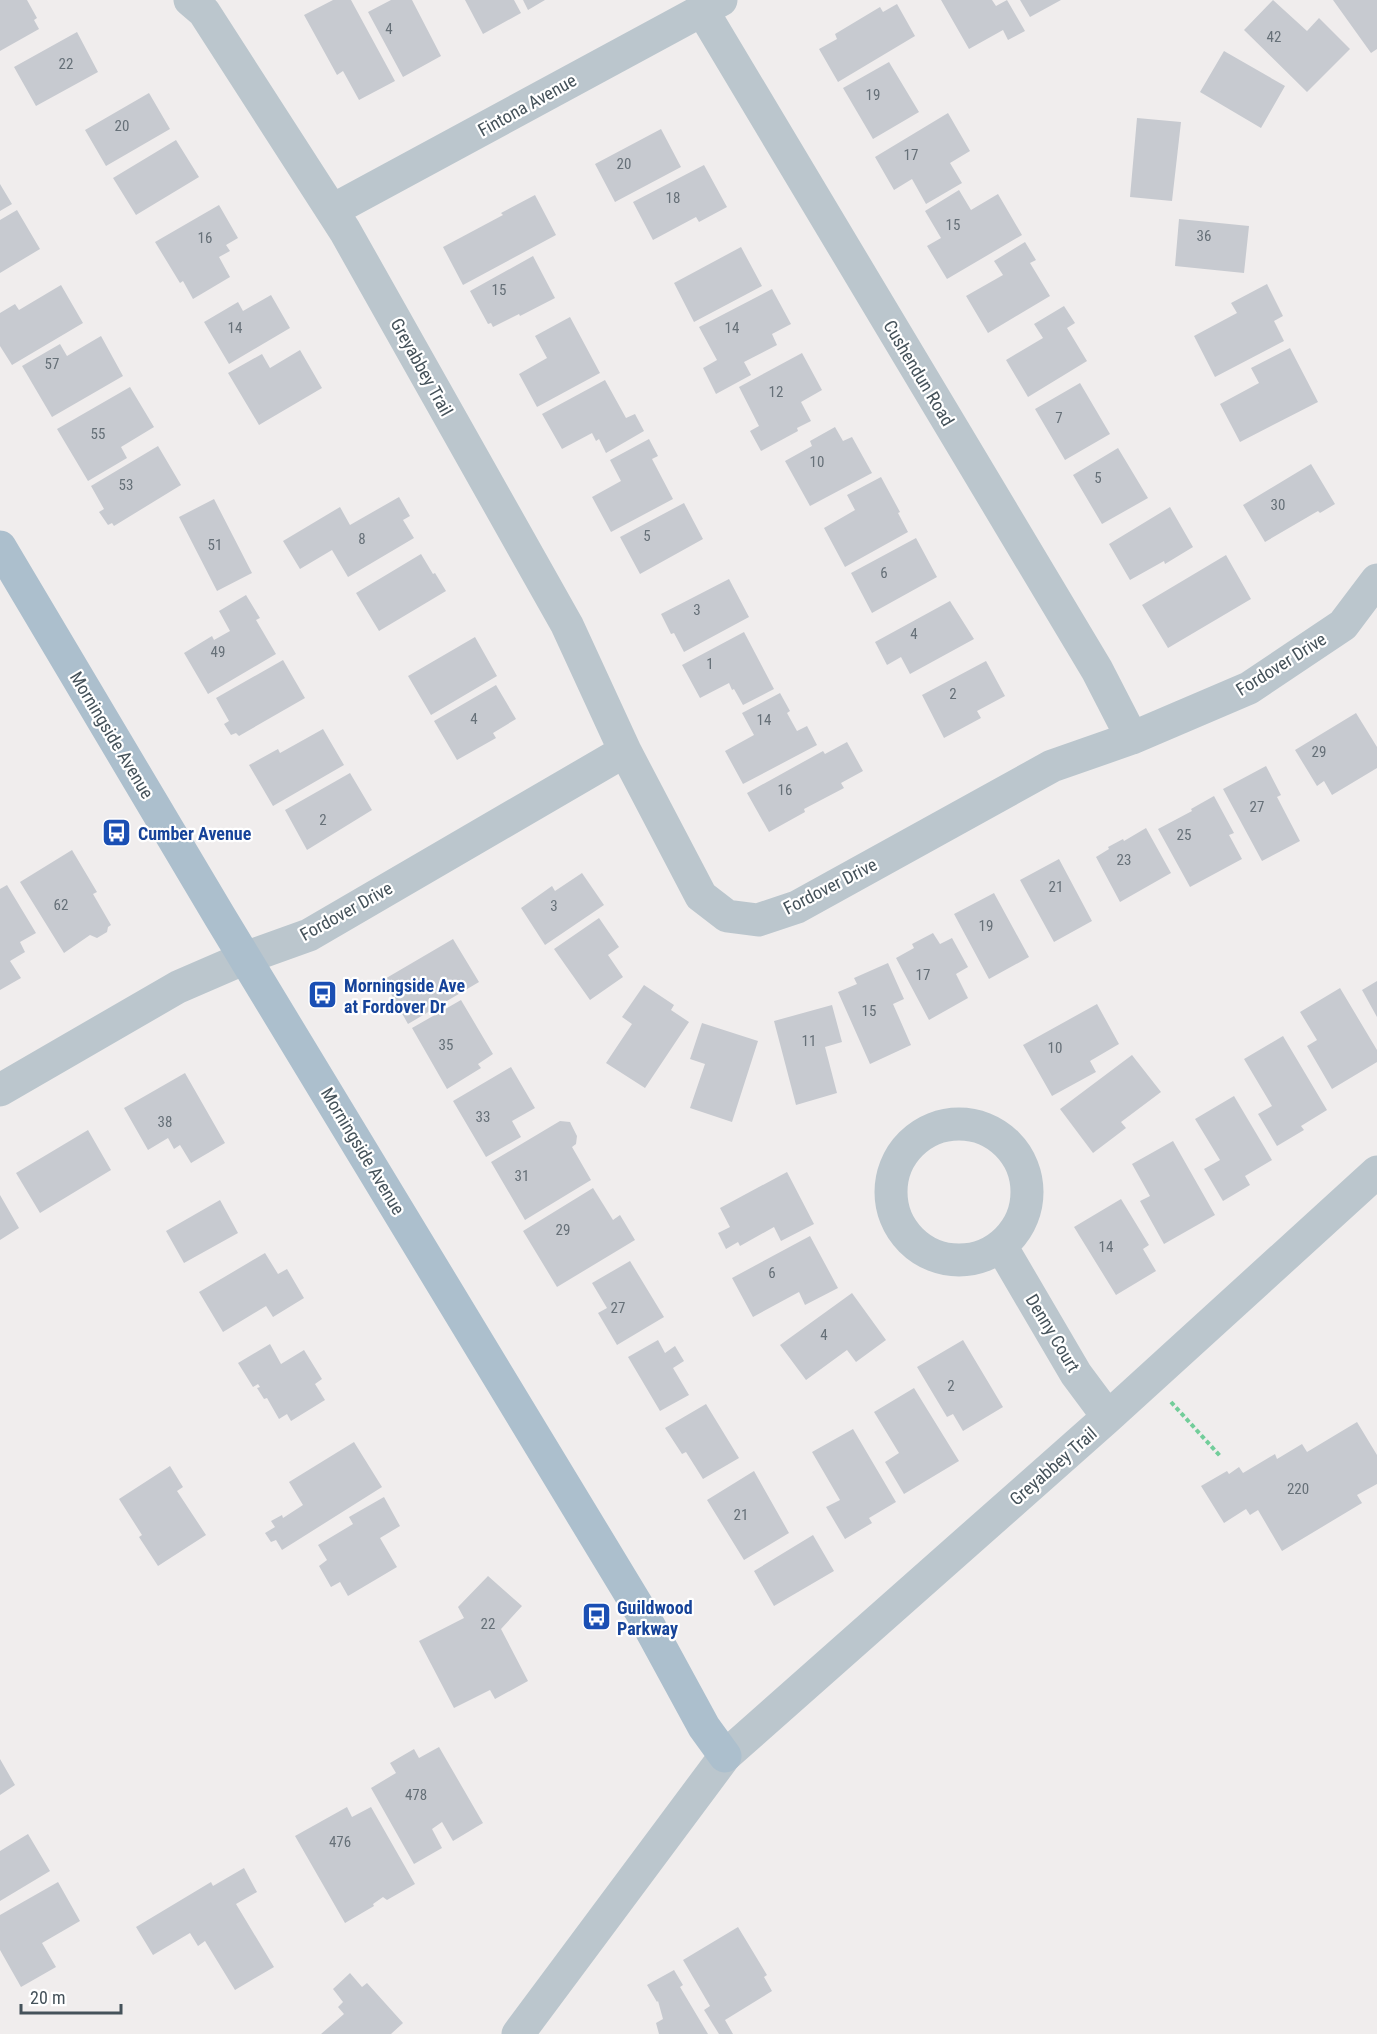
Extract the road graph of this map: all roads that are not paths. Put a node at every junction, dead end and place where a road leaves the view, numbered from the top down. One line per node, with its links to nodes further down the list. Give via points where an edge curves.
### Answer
1 (190, 0): 3 (street, Greyabbey Trail, via 204,12)
2 (712, 5): 3 (street, Fintona Avenue); 6 (street, Cushendun Road, via 1091,660)
3 (333, 210): 7 (street, Greyabbey Trail, via 567,625)
4 (0, 547): 8 (main road, Morningside Avenue)
5 (1377, 580): 6 (street, Fordover Drive, via 1343,624 1249,688)
6 (1132, 738): 7 (street, Fordover Drive, via 1052,766 797,907 758,920 727,916 701,896)
7 (625, 751): 8 (street, Fordover Drive, via 309,935)
8 (246, 958): 9 (street, via 178,987); 13 (main road, Morningside Avenue)
9 (0, 1090)
10 (1377, 1172): 12 (street, Greyabbey Trail)
11 (1001, 1246): 11 (street, via 1020,1224 1027,1201 1026,1177 1017,1155 1001,1138 968,1125 932,1128 912,1141 898,1158 890,1200 896,1221 908,1239 925,1252 967,1261); 12 (street, Denny Court, via 1076,1374)
12 (1108, 1417): 13 (street, Greyabbey Trail)
13 (724, 1755): 14 (street)
14 (518, 2034)

